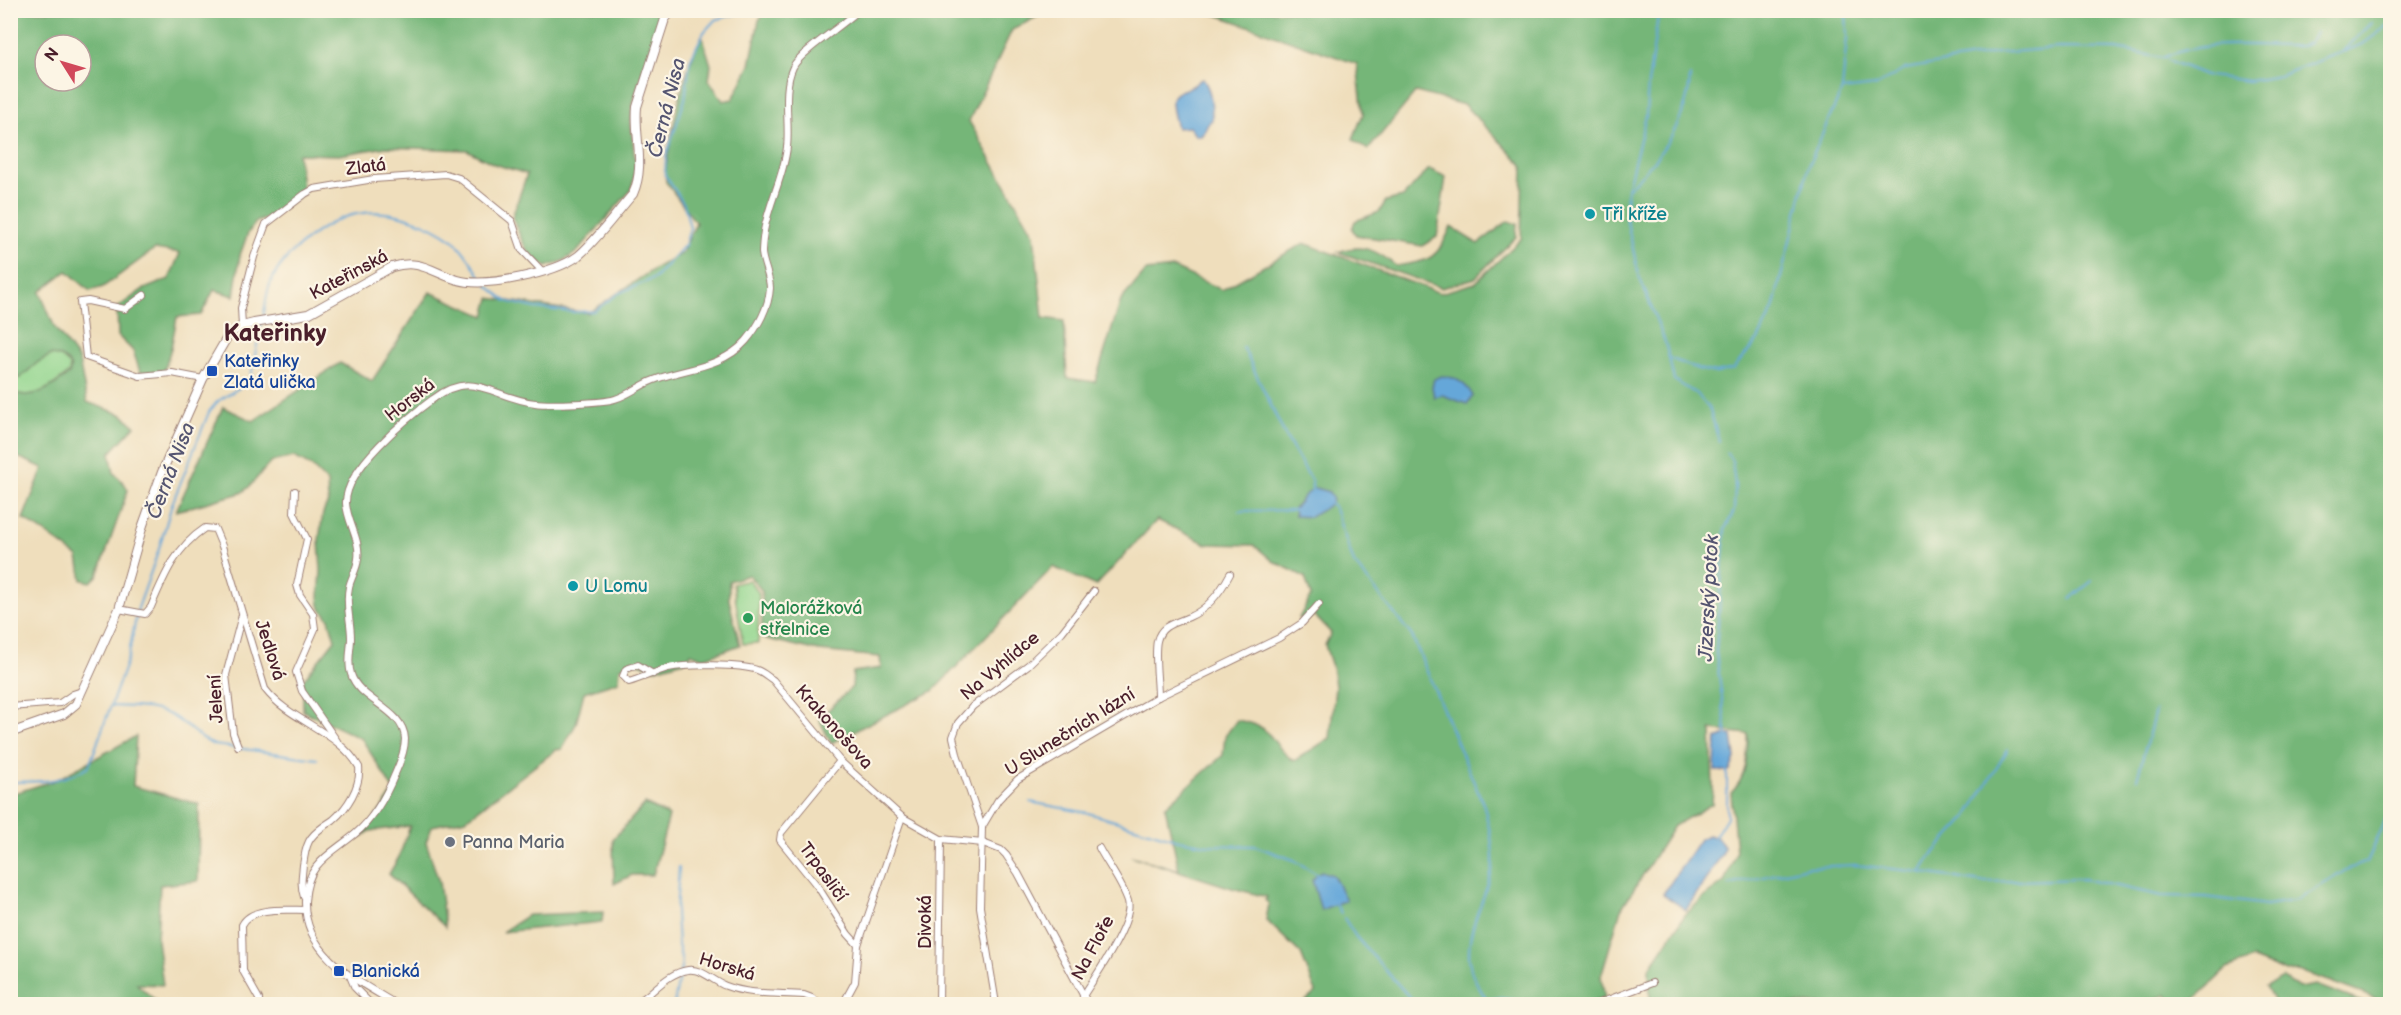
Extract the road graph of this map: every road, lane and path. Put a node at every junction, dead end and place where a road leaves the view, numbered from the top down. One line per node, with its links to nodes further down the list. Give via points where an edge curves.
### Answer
1 (673, 10): 3 (street, Kateřinská, via 665,19 637,106 640,166 633,194 579,255)
2 (859, 10): 26 (street, Horská, via 792,68 786,104 788,144 762,251 770,288 764,313 745,343 714,363 648,382 613,400 537,404 474,385 456,385 435,397 391,434 360,468 347,494 346,507 359,557 347,608 352,634 349,668 357,685 403,728 405,746 390,785 374,812 315,868)
3 (542, 271): 5 (street, Kateřinská, via 478,283 412,263 403,264 308,314); 5 (street, Zlatá, via 522,250 512,221 459,178 446,174 374,179 315,189 266,224 241,308)
4 (144, 295): 6 (street, via 125,309 80,302 86,357 140,376 172,373)
5 (243, 326): 6 (street, Kateřinská, via 230,334)
6 (203, 379): 11 (street, Kateřinská, via 158,483)
7 (295, 491): 19 (street, via 294,513 307,538 297,585 314,614 315,629 296,672 302,691)
8 (1230, 574): 15 (street, U Slunečních lázní, via 1221,593 1190,617 1164,628 1157,640)
9 (1094, 591): 22 (street, Na Vyhlídce, via 1062,632 958,723 953,737)
10 (1319, 604): 15 (street, U Slunečních lázní, via 1302,623 1279,638)
11 (119, 609): 12 (street, Jedlová, via 145,614 176,555 205,528 215,529); 14 (street, Kateřinská)
12 (243, 615): 18 (street, Jelení, via 226,675); 19 (street, Jedlová, via 269,694)
13 (653, 674): 20 (street, Krakonošova, via 669,668 718,666 761,672 773,680)
14 (83, 691): 16 (street, via 60,703); 17 (street, Kateřinská, via 64,714)
15 (1158, 697): 22 (street, U Slunečních lázní, via 1018,779 998,800)
16 (10, 707)
17 (10, 733)
18 (238, 746)
19 (340, 746): 26 (street, Jedlová, via 359,767 359,777 352,797 308,844 301,876)
20 (840, 761): 21 (street, Krakonošova); 28 (street, Trpasličí, via 781,833 780,840)
21 (902, 817): 23 (street, Krakonošova); 28 (street)
22 (982, 827): 24 (street, Na Vyhlídce)
23 (941, 839): 24 (street, Krakonošova); 38 (street, Divoká)
24 (983, 843): 31 (street, via 1001,850 1011,860); 39 (street, Na Vyhlídce, via 980,907)
25 (1099, 848): 31 (street, Na Floře, via 1128,903 1128,914)
26 (305, 899): 27 (street, Horská)
27 (305, 910): 29 (street, Horská, via 317,946); 32 (street, via 252,915 242,925 243,971)
28 (858, 945): 37 (street, via 855,982)
29 (350, 976): 33 (street); 34 (street, Horská)
30 (1651, 983): 41 (street)
31 (1083, 996): 40 (street)
32 (259, 1005)
33 (371, 1005)
34 (396, 1005)
35 (635, 1005): 36 (street, Horská, via 665,979 693,970 731,987 804,996)
36 (819, 1005)
37 (843, 1005)
38 (939, 1005)
39 (996, 1005)
40 (1088, 1005)
41 (1598, 1005)

